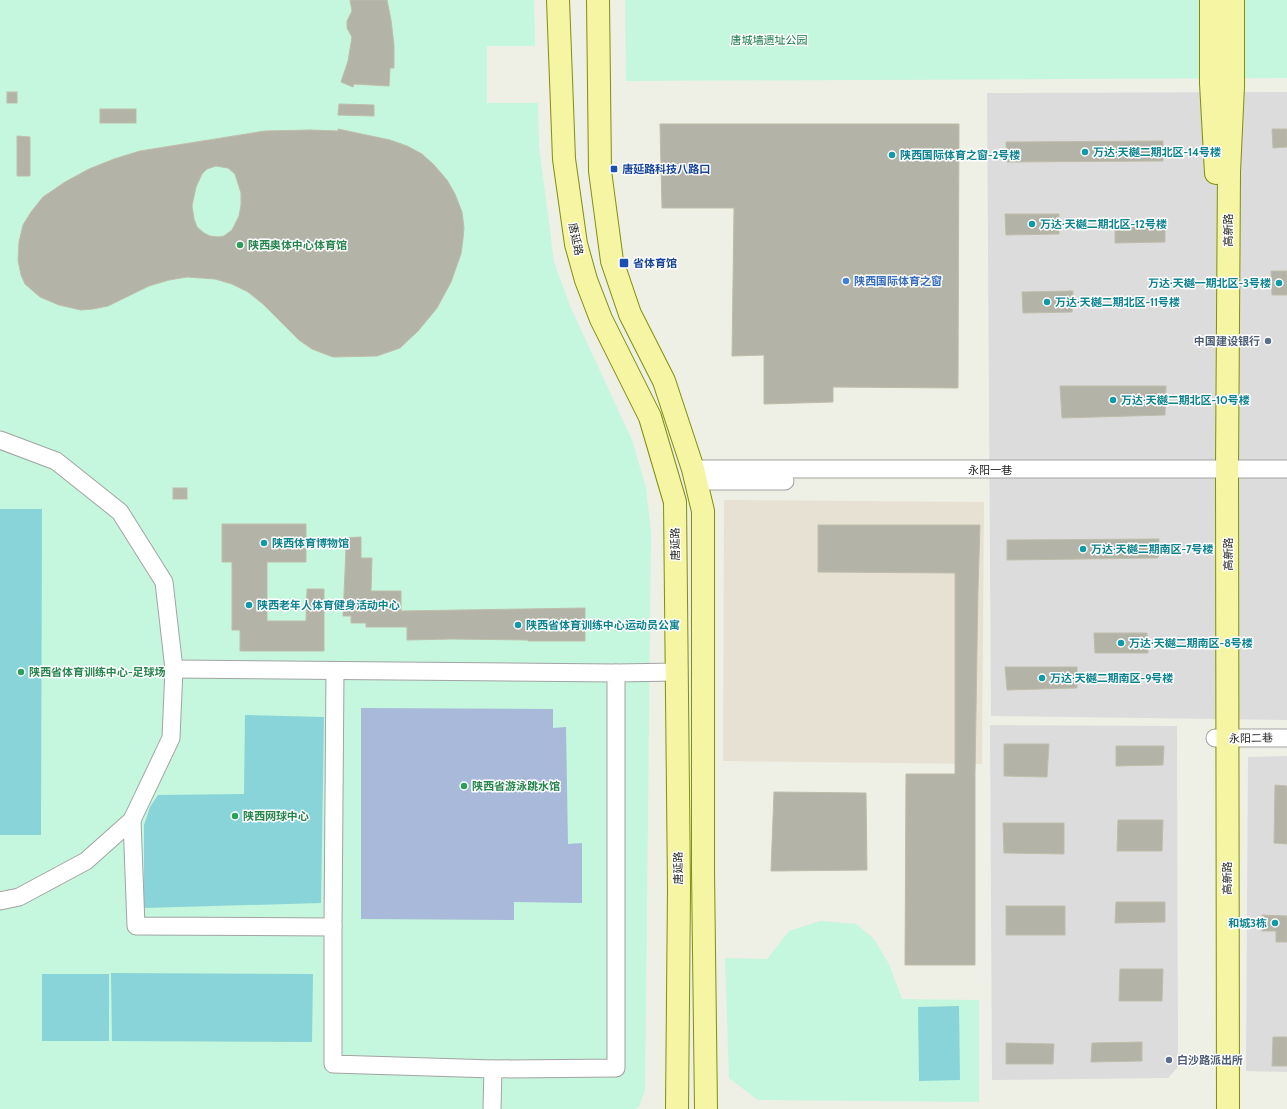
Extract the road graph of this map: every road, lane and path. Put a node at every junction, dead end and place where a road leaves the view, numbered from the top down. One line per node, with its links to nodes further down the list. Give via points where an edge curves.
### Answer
1 (558, 0): 12 (main road, 唐延路, via 564,159 576,244 586,280 602,319 650,417 675,502)
2 (598, 0): 7 (main road, via 600,171 612,261 630,314 664,381)
3 (1211, 0): 8 (main road, 高新路)
4 (1233, 0): 8 (main road, 高新路)
5 (0, 440): 10 (street, via 56,461 120,512 164,582)
6 (1287, 469): 8 (street, 永阳一巷)
7 (695, 475): 8 (street, 永阳一巷); 22 (main road, via 703,511)
8 (1222, 475): 9 (street, 永阳一巷); 14 (main road, 高新路)
9 (1287, 481)
10 (174, 669): 11 (street); 16 (street, via 171,738)
11 (335, 671): 13 (street); 18 (street)
12 (676, 672): 13 (street); 21 (main road, 唐延路, via 679,889)
13 (616, 673): 19 (street, via 616,1068)
14 (1221, 738): 15 (street, 永阳二巷); 23 (main road, 高新路); 24 (main road, 高新路)
15 (1287, 738)
16 (132, 820): 17 (street, via 86,862 19,897); 18 (street, via 136,926)
17 (0, 901)
18 (333, 927): 19 (street, via 333,1064)
19 (492, 1069): 20 (street)
20 (492, 1109)
21 (678, 1109)
22 (706, 1109)
23 (1216, 1109)
24 (1228, 1109)

